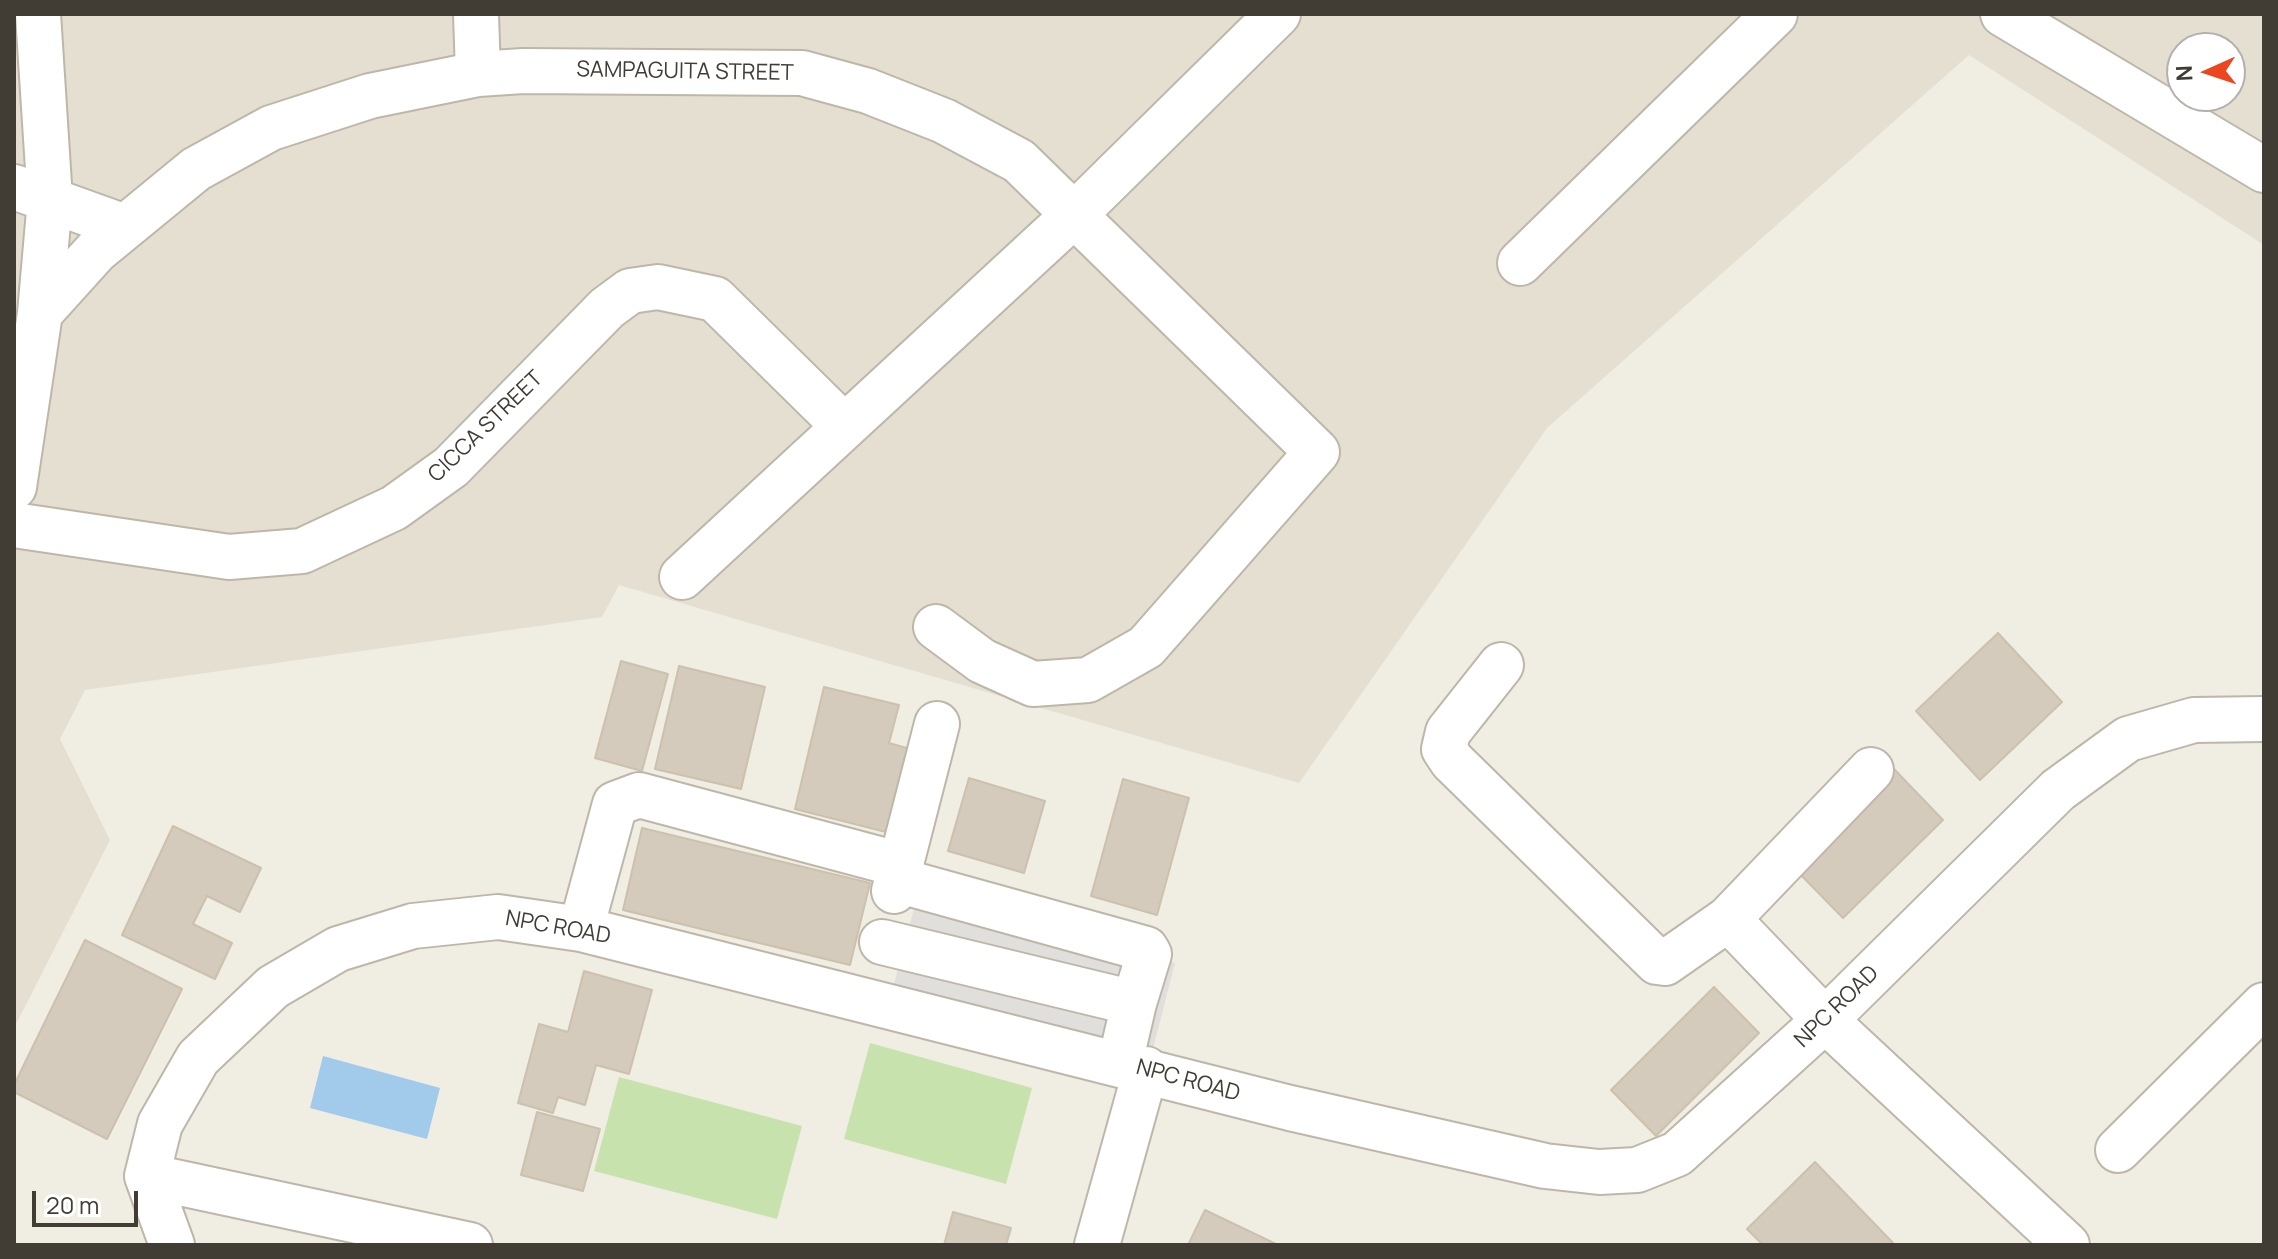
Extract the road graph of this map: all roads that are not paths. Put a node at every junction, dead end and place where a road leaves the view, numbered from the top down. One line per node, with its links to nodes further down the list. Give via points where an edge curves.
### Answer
1 (38, 14): 8 (street)
2 (476, 14): 6 (street)
3 (1775, 14): 11 (street)
4 (2003, 14): 7 (street)
5 (1257, 21): 9 (street)
6 (478, 74): 9 (street, SAMPAGUITA STREET, via 802,73 868,91 944,121 1019,161); 10 (street, SAMPAGUITA STREET, via 370,96 271,128 196,169)
7 (2264, 170)
8 (32, 193): 10 (street); 12 (street)
9 (1076, 213): 13 (street); 17 (street, SAMPAGUITA STREET, via 1317,452 1146,647 1088,680 1033,684 982,661)
10 (125, 227): 12 (street, SAMPAGUITA STREET)
11 (1520, 263)
12 (40, 313): 14 (street)
13 (844, 426): 15 (street, CICCA STREET, via 715,299 658,287 630,291 607,308 451,467 394,508 302,551 229,557); 16 (street)
14 (14, 487)
15 (14, 525)
16 (682, 577)
17 (936, 627)
18 (1501, 665): 23 (street, via 1448,732 1444,749 1452,761 1657,962 1665,963)
19 (2264, 719): 29 (street, NPC ROAD, via 2194,720 2128,739 2058,790)
20 (937, 724): 22 (street)
21 (1871, 770): 23 (street)
22 (899, 872): 24 (street, via 639,795 615,804); 25 (street); 27 (street, via 1146,949 1149,954)
23 (1728, 919): 29 (street)
24 (581, 929): 26 (street, NPC ROAD); 32 (street, NPC ROAD, via 498,917 413,926 338,949 273,987 198,1058 160,1124)
25 (882, 942): 26 (street); 27 (street)
26 (866, 1002): 30 (street, NPC ROAD)
27 (1134, 1003): 30 (street)
28 (2264, 1005): 31 (street)
29 (1825, 1020): 30 (street, NPC ROAD, via 1677,1154 1637,1170 1545,1166); 36 (street)
30 (1133, 1066): 35 (street)
31 (2118, 1150)
32 (147, 1176): 33 (street); 34 (street)
33 (172, 1245)
34 (470, 1245)
35 (1097, 1245)
36 (2067, 1245)

